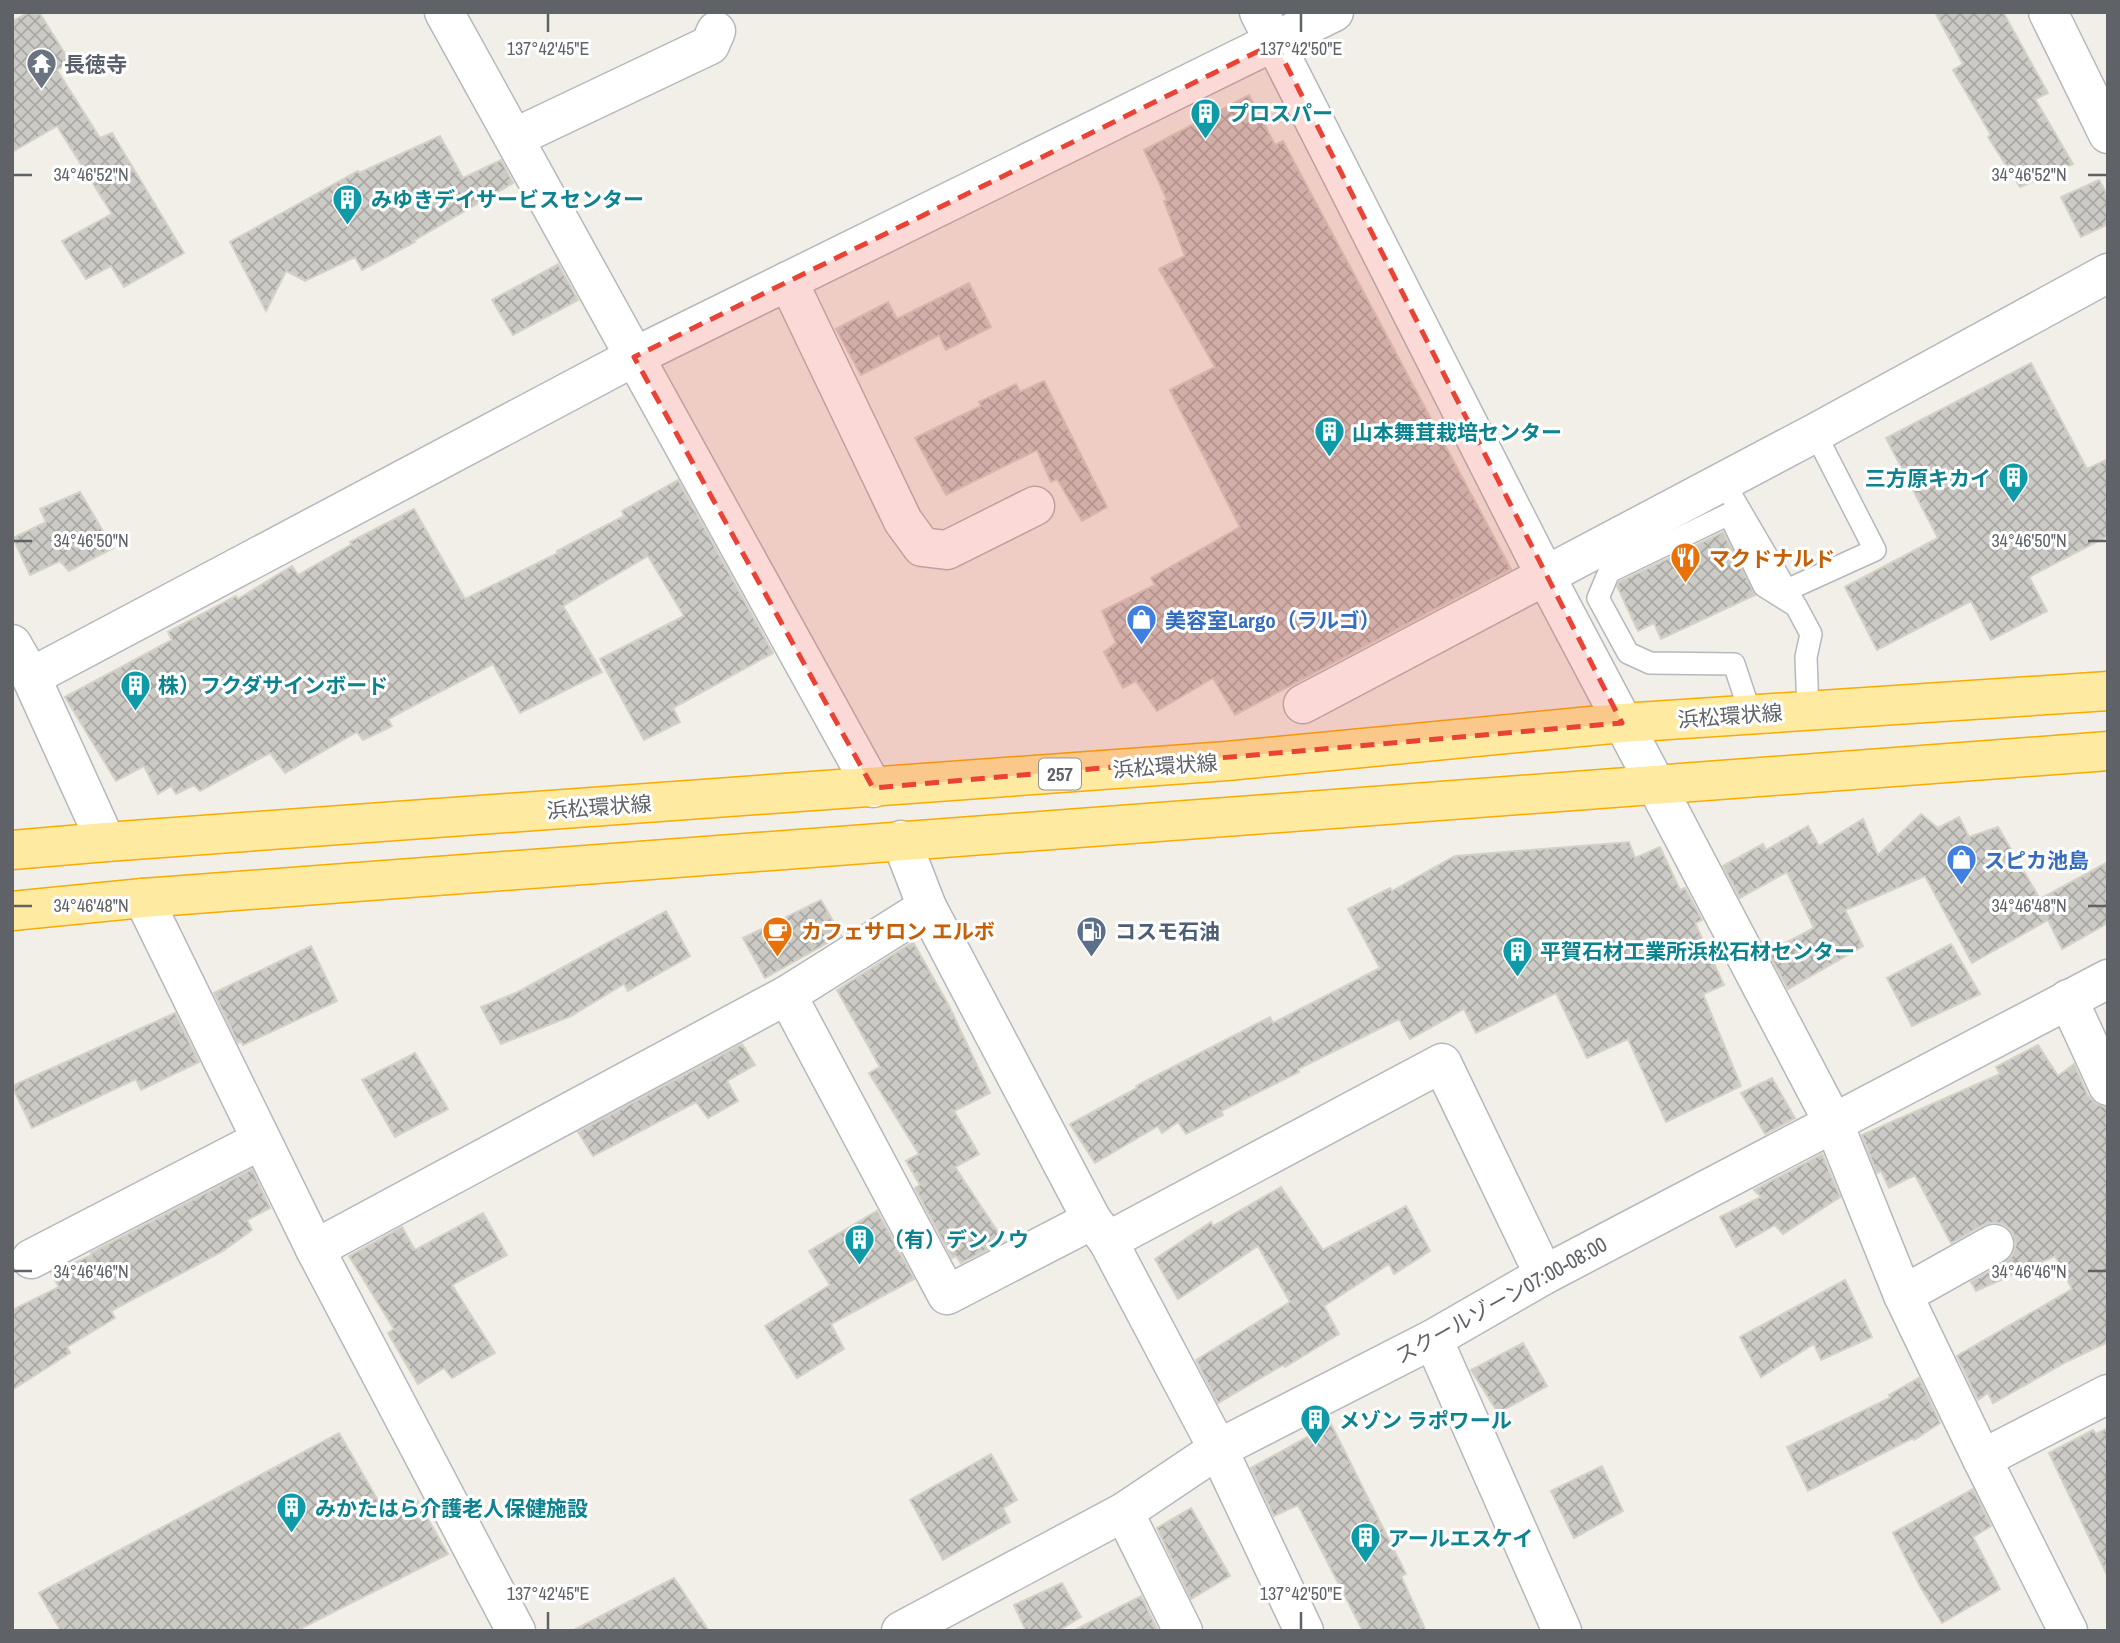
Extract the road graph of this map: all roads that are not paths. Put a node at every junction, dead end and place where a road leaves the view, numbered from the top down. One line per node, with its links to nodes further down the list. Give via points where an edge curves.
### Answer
1 (444, 12): 7 (street)
2 (1334, 12): 4 (street)
3 (2048, 12): 6 (street)
4 (1267, 27): 9 (street); 14 (street)
5 (716, 31): 7 (street, via 709,45)
6 (2108, 134)
7 (514, 138): 10 (street)
8 (2108, 273): 11 (street)
9 (788, 281): 10 (street); 13 (street, via 903,521 922,547 947,550)
10 (634, 357): 17 (street); 25 (street)
11 (1815, 433): 12 (street); 15 (lane, via 1874,550)
12 (1723, 481): 14 (street); 15 (lane)
13 (1035, 506)
14 (1545, 575): 19 (street); 22 (street)
15 (1791, 598): 20 (lane, via 1811,634 1806,657); 21 (lane, via 1764,586 1729,514 1609,572 1598,598 1628,653 1650,663 1734,664)
16 (12, 644): 17 (street)
17 (31, 677): 27 (street)
18 (2108, 691): 20 (highway, 浜松環状線 / 257)
19 (1303, 704)
20 (1808, 711): 21 (highway, 浜松環状線 / 257)
21 (1751, 715): 22 (highway, 浜松環状線 / 257)
22 (1622, 723): 24 (street); 25 (highway, 浜松環状線 / 257, via 1227,761)
23 (2108, 751): 24 (highway)
24 (1656, 785): 26 (highway); 36 (street)
25 (873, 788): 27 (highway, 浜松環状線 / 257)
26 (901, 840): 29 (highway); 30 (street)
27 (106, 842): 28 (highway, 浜松環状線 / 257)
28 (12, 850)
29 (142, 898): 31 (highway); 37 (street)
30 (927, 907): 33 (street); 38 (street)
31 (12, 911)
32 (2108, 979): 34 (street, スクールゾーン07:00-08:00)
33 (787, 995): 38 (street, via 947,1295); 40 (street)
34 (2068, 999): 35 (street); 36 (street, スクールゾーン07:00-08:00)
35 (2108, 1086)
36 (1834, 1124): 42 (street, スクールゾーン07:00-08:00); 43 (street)
37 (261, 1140): 40 (street); 41 (street)
38 (1100, 1231): 42 (street, via 1441,1063); 46 (street)
39 (1994, 1244): 43 (street)
40 (315, 1249): 49 (street)
41 (31, 1259)
42 (1544, 1275): 44 (street, スクールゾーン07:00-08:00)
43 (1903, 1295): 47 (street)
44 (1433, 1339): 46 (street, スクールゾーン07:00-08:00); 53 (street)
45 (2108, 1394): 47 (street)
46 (1218, 1449): 48 (street, スクールゾーン07:00-08:00); 52 (street)
47 (1982, 1459): 54 (street)
48 (1124, 1512): 50 (street, スクールゾーン07:00-08:00); 51 (street)
49 (516, 1631)
50 (901, 1631)
51 (1184, 1631)
52 (1304, 1631)
53 (1562, 1631)
54 (2068, 1631)

